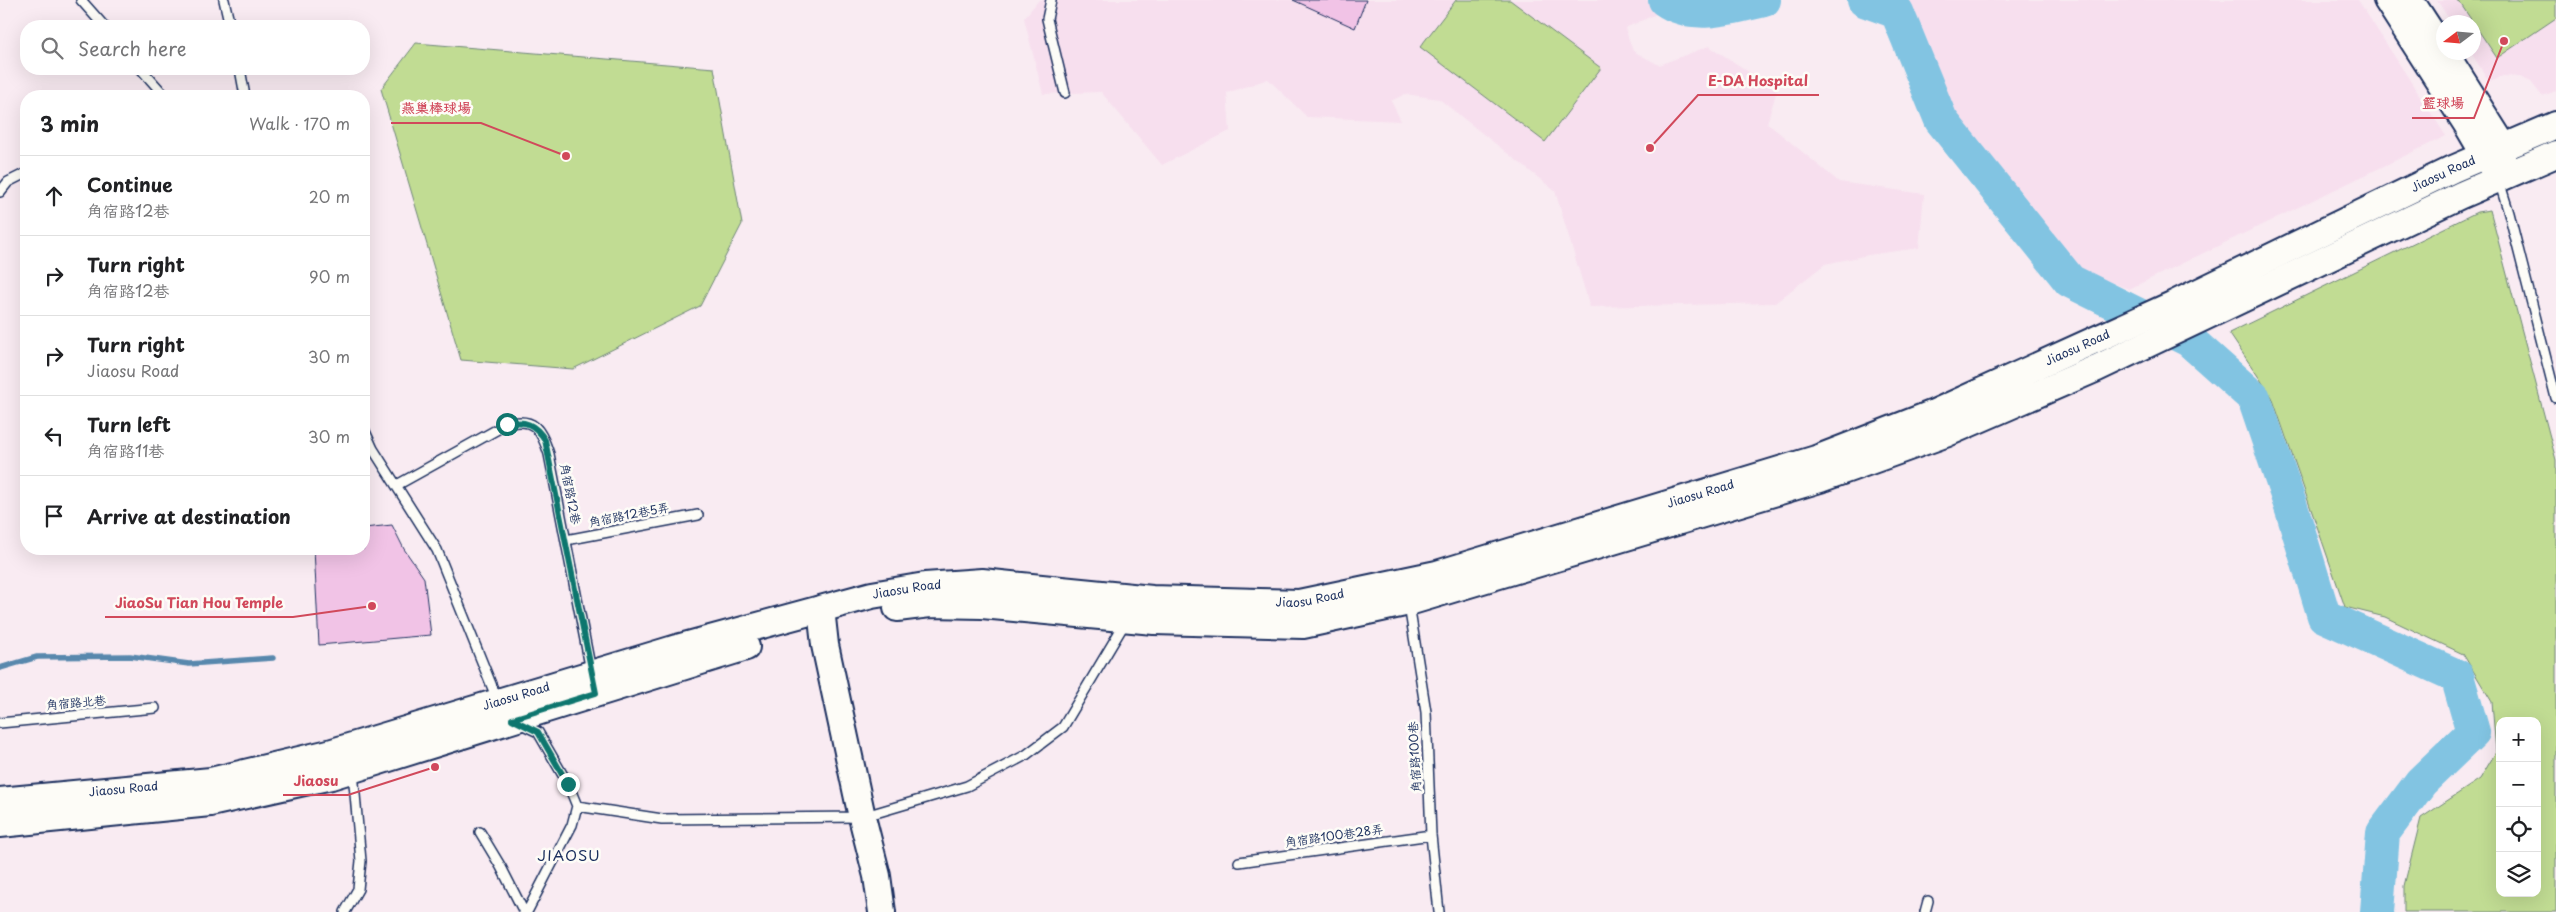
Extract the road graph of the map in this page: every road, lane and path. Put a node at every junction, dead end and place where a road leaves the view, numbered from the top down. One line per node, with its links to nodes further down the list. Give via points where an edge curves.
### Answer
1 (81, 0): 6 (lane)
2 (224, 0): 7 (lane)
3 (1051, 0): 14 (lane, via 1047,19)
4 (2387, 0): 16 (main road)
5 (2410, 0): 8 (main road)
6 (99, 20)
7 (229, 20)
8 (2436, 40)
9 (2448, 60): 16 (main road)
10 (147, 75): 12 (lane)
11 (241, 75): 13 (lane)
12 (160, 90)
13 (244, 90)
14 (1066, 93)
15 (2556, 125): 16 (main road, Jiaosu Road)
16 (2495, 151): 19 (main road); 27 (main road, Jiaosu Road, via 2172,305 1934,413 1816,459 1437,574 1299,603)
17 (2556, 154): 19 (main road, Jiaosu Road)
18 (20, 176): 20 (lane, via 8,182)
19 (2498, 179): 21 (lane); 26 (main road, Jiaosu Road, via 2136,349 1945,434 1820,479)
20 (0, 192)
21 (2556, 398)
22 (370, 442): 23 (lane)
23 (397, 485): 25 (lane, 角宿路12巷, via 507,424 525,422 537,428 545,440); 31 (lane, via 437,550)
24 (698, 515): 25 (lane, 角宿路12巷5弄)
25 (566, 540): 29 (lane, 角宿路12巷)
26 (1409, 602): 27 (main road, Jiaosu Road, via 1303,625); 39 (lane, 角宿路100巷, via 1426,712)
27 (1130, 608): 28 (main road, Jiaosu Road, via 930,604); 36 (lane, via 1063,727 1026,755 967,786)
28 (822, 617): 29 (main road, Jiaosu Road); 36 (main road, via 825,645)
29 (594, 684): 31 (main road, Jiaosu Road)
30 (155, 708): 32 (lane, 角宿路北巷)
31 (505, 711): 33 (main road, Jiaosu Road); 35 (lane, via 538,732)
32 (0, 723)
33 (350, 759): 34 (main road, Jiaosu Road, via 211,781); 37 (main road, Jiaosu Road, via 210,803); 42 (lane, via 361,861 358,889)
34 (0, 801)
35 (577, 806): 36 (lane, via 662,819); 43 (lane, via 572,825)
36 (862, 817): 44 (main road, via 877,876)
37 (0, 824)
38 (480, 832): 43 (lane)
39 (1431, 835): 40 (lane, 角宿路100巷28弄); 45 (lane, 角宿路100巷)
40 (1239, 862)
41 (1928, 901): 46 (lane)
42 (345, 912)
43 (525, 912)
44 (882, 912)
45 (1439, 912)
46 (1925, 912)

